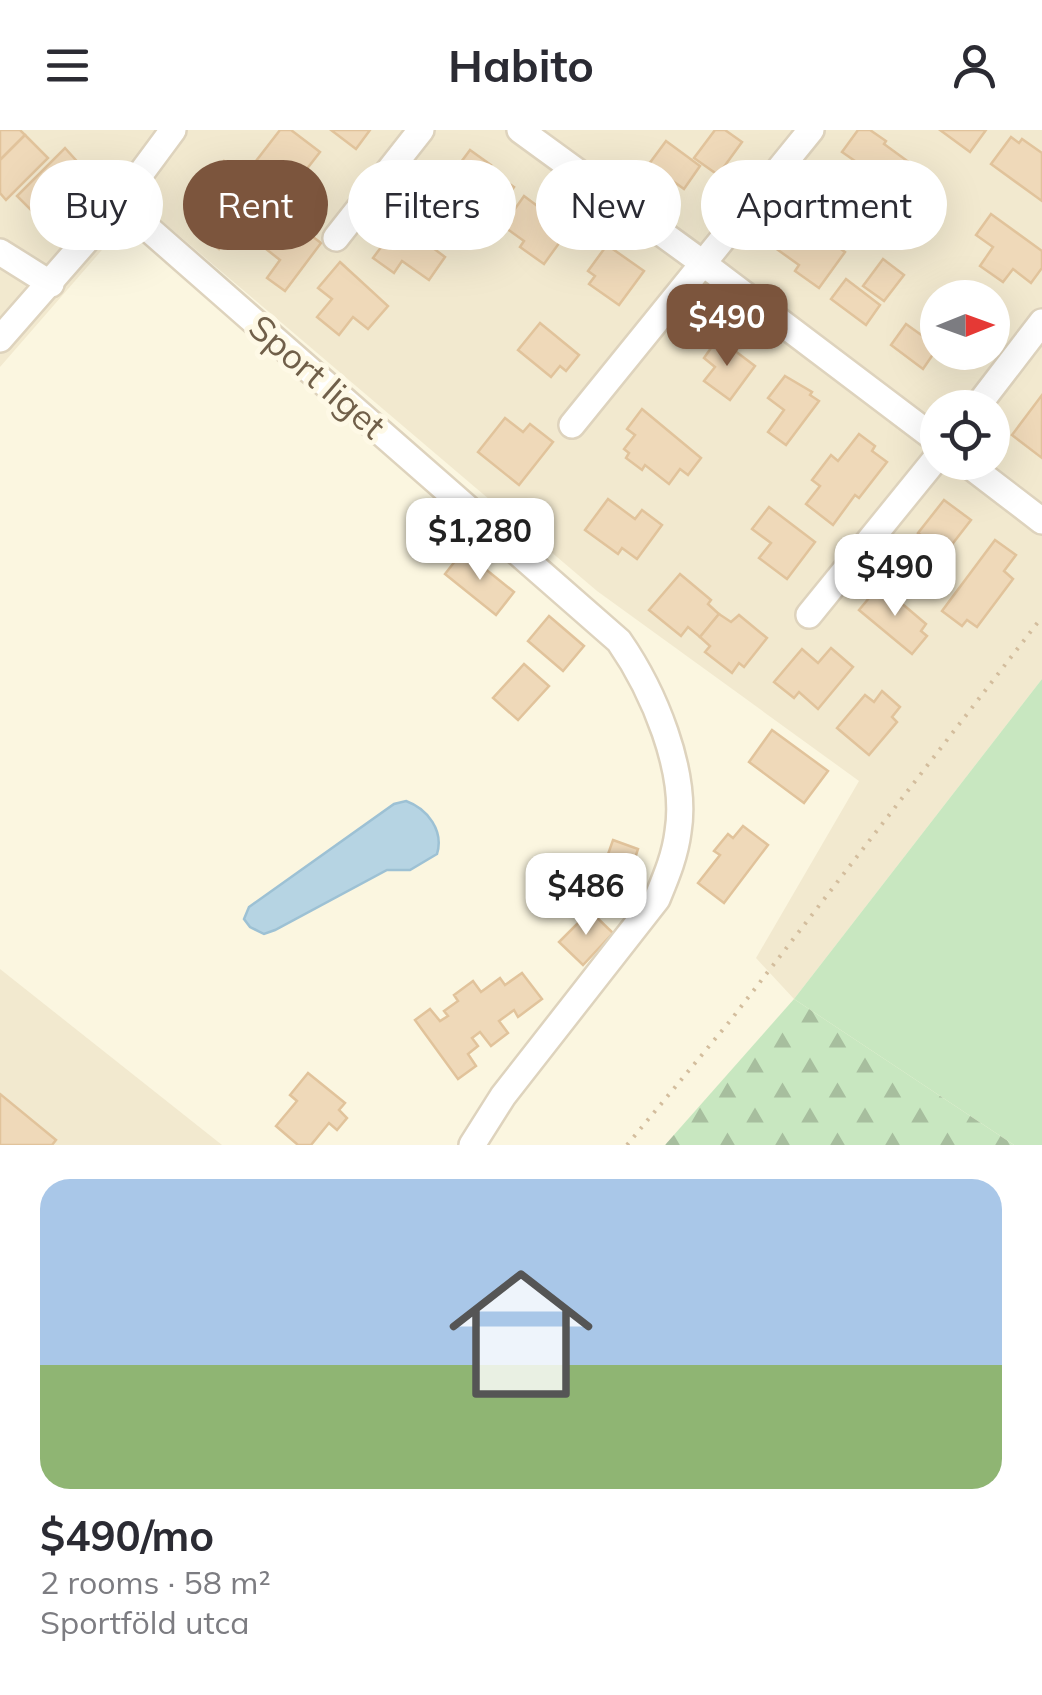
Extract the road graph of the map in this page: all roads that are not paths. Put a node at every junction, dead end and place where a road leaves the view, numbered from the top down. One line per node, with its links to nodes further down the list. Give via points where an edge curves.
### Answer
1 (173, 130): 5 (street)
2 (420, 130): 6 (street)
3 (520, 130): 10 (street)
4 (811, 130): 10 (street)
5 (151, 160)
6 (336, 238)
7 (163, 242): 21 (street, Sport liget, via 619,642 659,711 679,828 657,899)
8 (79, 250): 11 (street)
9 (0, 252): 11 (street)
10 (704, 264): 15 (street); 16 (street)
11 (50, 284): 13 (street)
12 (1042, 322): 14 (street)
13 (0, 339)
14 (990, 390)
15 (572, 424)
16 (920, 428)
17 (920, 478): 20 (street)
18 (988, 480): 19 (street)
19 (1042, 521)
20 (808, 615)
21 (472, 1145)

